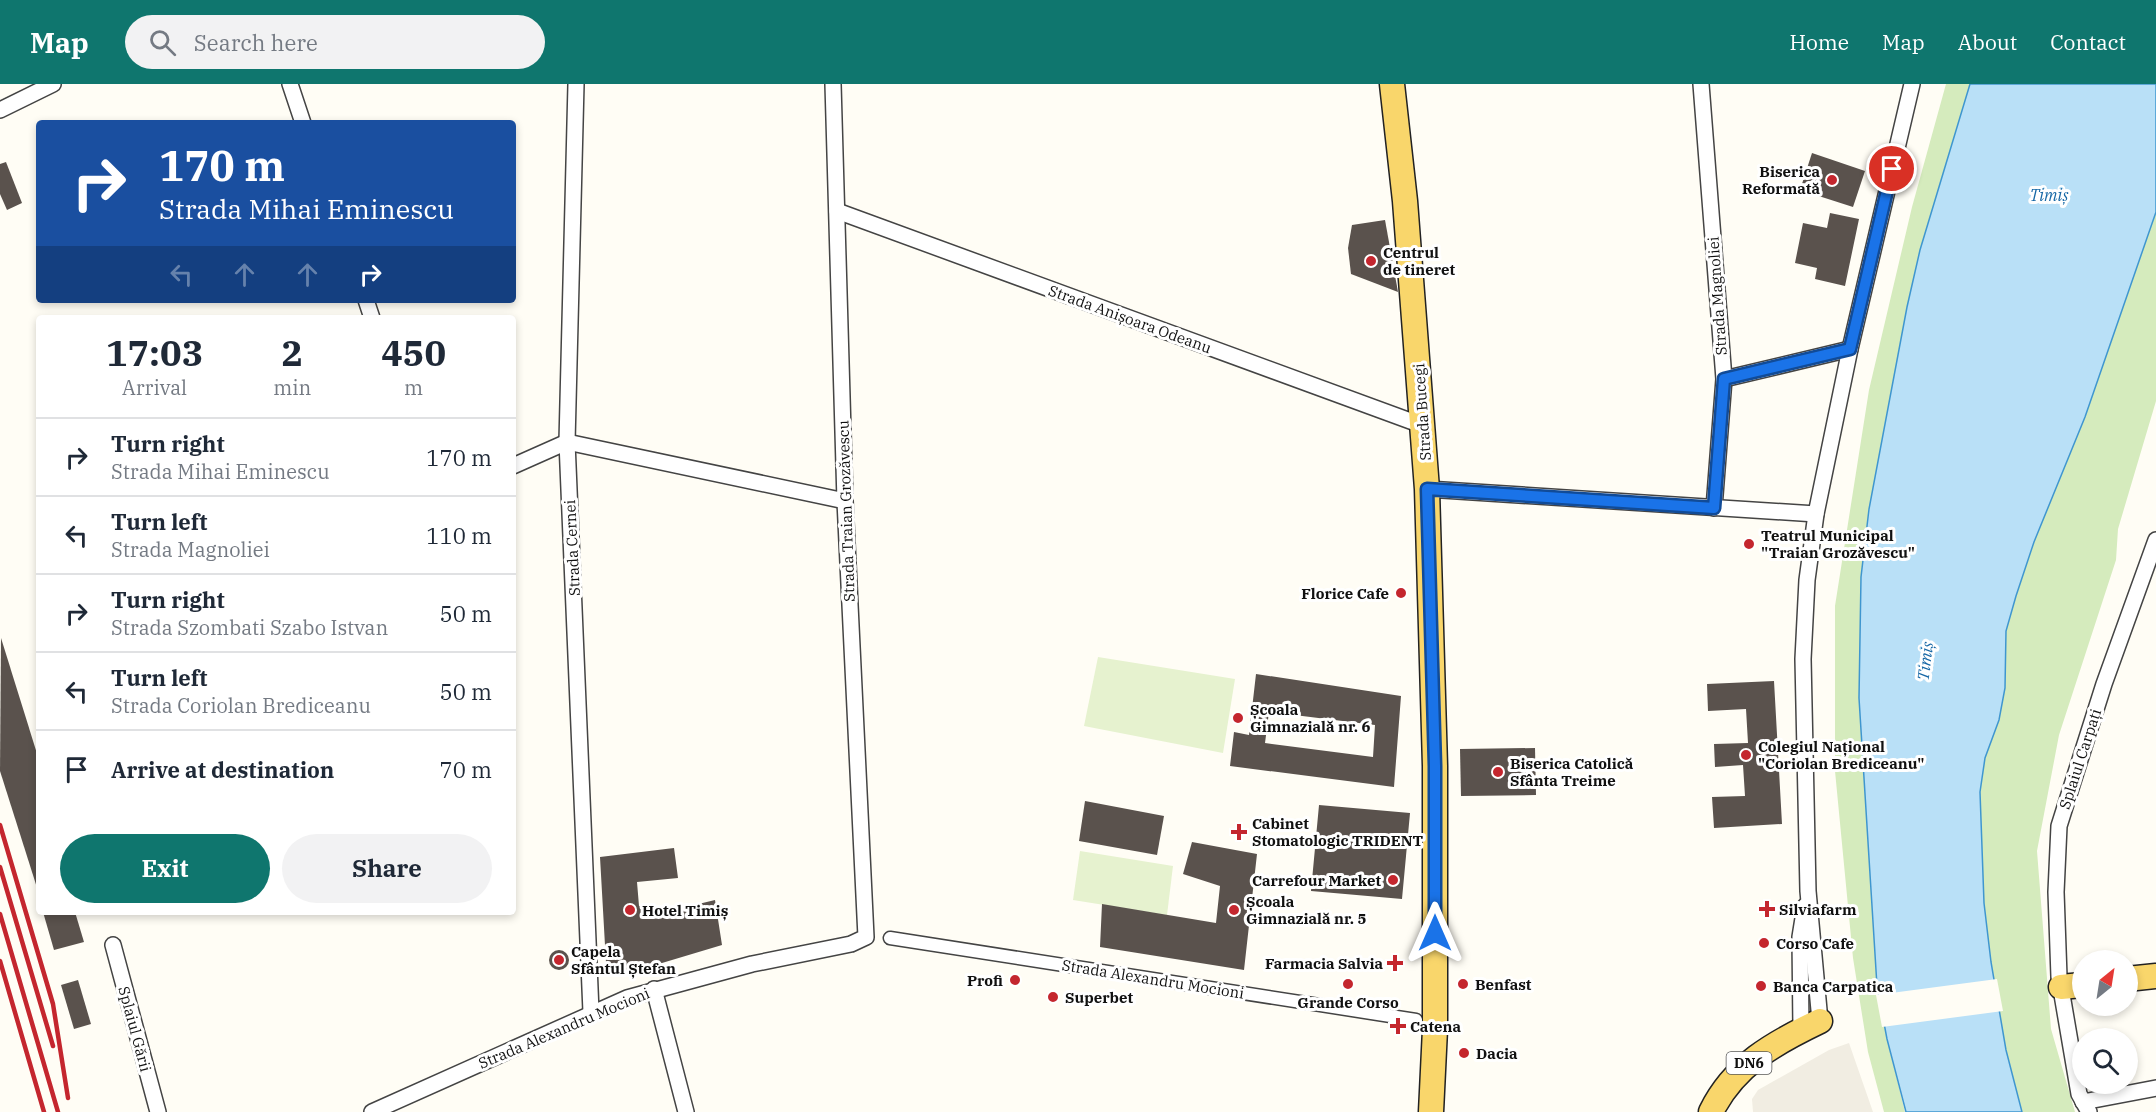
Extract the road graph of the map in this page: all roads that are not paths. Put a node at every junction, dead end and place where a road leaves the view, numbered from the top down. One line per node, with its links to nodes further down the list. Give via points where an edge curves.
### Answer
1 (52, 84): 8 (street)
2 (290, 84): 9 (street)
3 (576, 84): 14 (street, Strada Cernei)
4 (833, 84): 10 (street, Strada Traian Grozăvescu)
5 (1392, 84): 13 (main road, Strada Bucegi)
6 (1701, 84): 12 (street, Strada Magnoliei)
7 (1912, 84): 11 (street)
8 (0, 110)
9 (302, 120)
10 (837, 211): 13 (street, Strada Anișoara Odeanu); 17 (street, Strada Traian Grozăvescu)
11 (1850, 349): 12 (street); 19 (street)
12 (1724, 379): 18 (street, Strada Magnoliei)
13 (1424, 426): 16 (main road, Strada Bucegi)
14 (567, 442): 15 (street); 17 (street); 28 (street, Strada Cernei)
15 (516, 465)
16 (1427, 489): 18 (street); 29 (main road, Strada Bucegi, via 1435,776)
17 (845, 501): 21 (street, Strada Traian Grozăvescu)
18 (1714, 508): 19 (street)
19 (1816, 514): 30 (street, via 1807,580 1803,659 1808,891 1800,937)
20 (2156, 540): 26 (street, Splaiul Carpați, via 2059,826 2056,892)
21 (866, 937): 27 (street, Strada Alexandru Mocioni, via 851,944)
22 (890, 938): 29 (street, Strada Alexandru Mocioni)
23 (113, 945): 33 (street, Splaiul Gării)
24 (2156, 976): 25 (main road)
25 (2138, 978)
26 (2071, 986): 32 (street, Splaiul Carpați, via 2076,1083)
27 (654, 989): 28 (street, Strada Alexandru Mocioni); 35 (street)
28 (591, 1012): 34 (street, Strada Alexandru Mocioni)
29 (1426, 1024): 36 (main road, Strada Bucegi)
30 (1811, 1026): 37 (main road, DN6, via 1743,1068 1723,1088)
31 (2156, 1088): 32 (street)
32 (2086, 1107)
33 (158, 1112)
34 (372, 1112)
35 (686, 1112)
36 (1431, 1112)
37 (1711, 1112)

